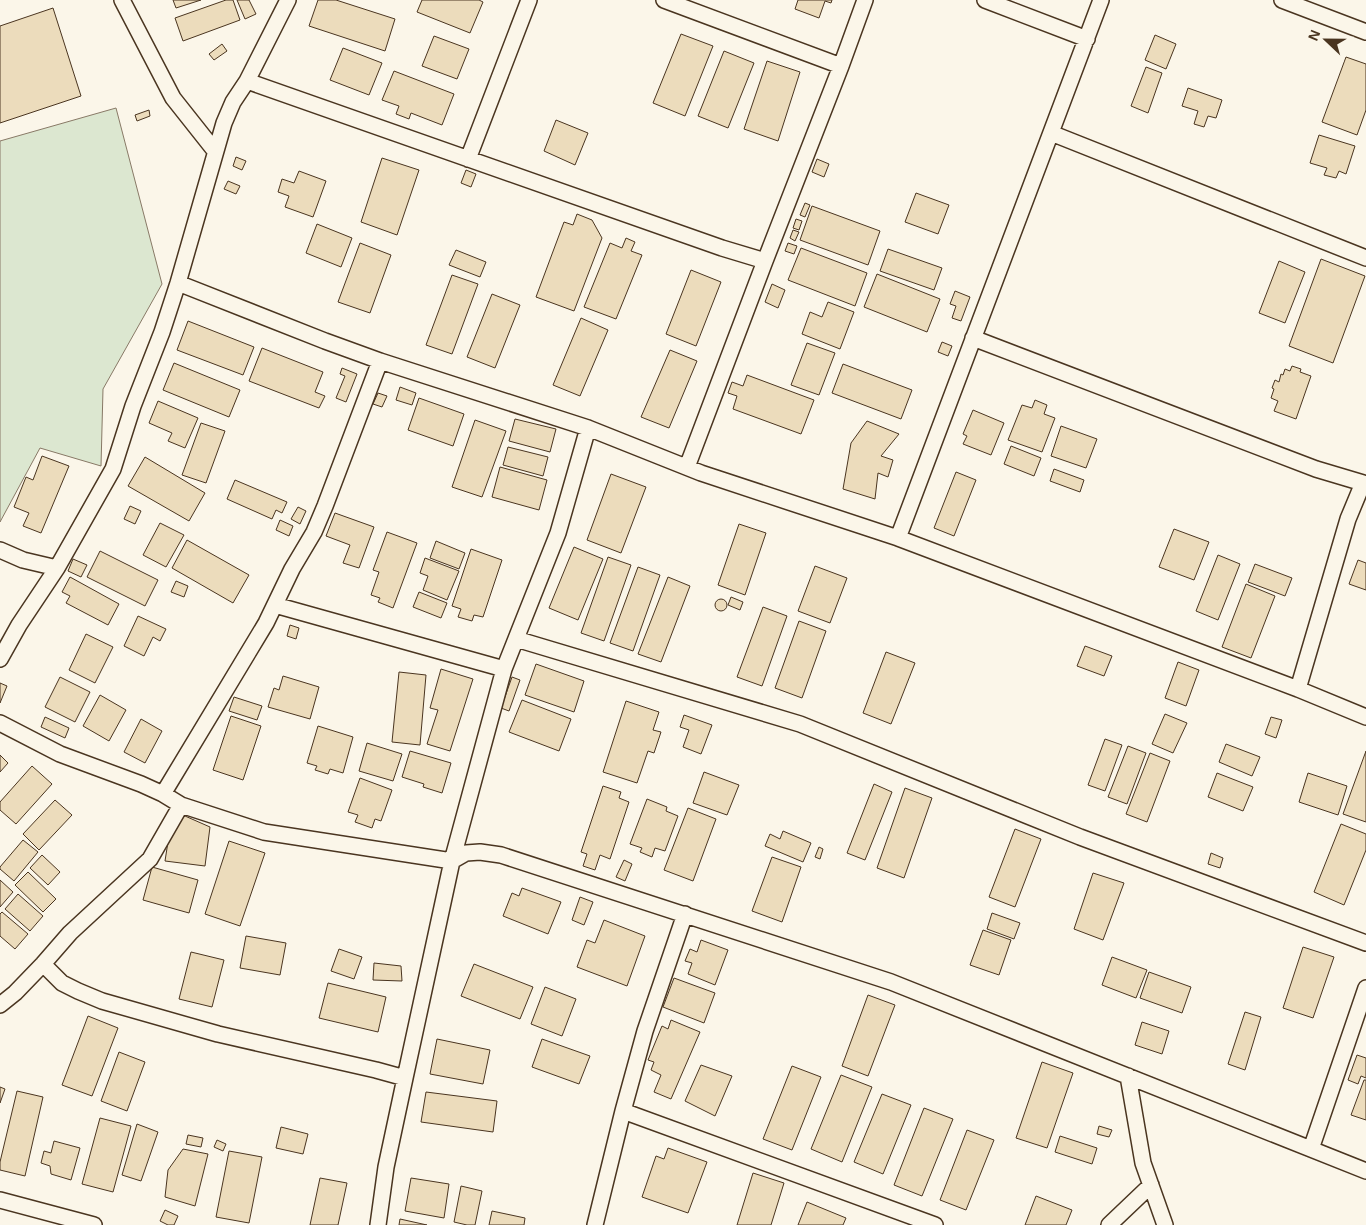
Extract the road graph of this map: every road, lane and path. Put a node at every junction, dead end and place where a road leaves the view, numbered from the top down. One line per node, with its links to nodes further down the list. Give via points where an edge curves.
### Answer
1 (122, 0): 14 (street, via 174,98)
2 (288, 0): 12 (street)
3 (529, 0): 15 (street)
4 (664, 0): 11 (street)
5 (865, 0): 11 (street)
6 (985, 0): 10 (street)
7 (1101, 0): 10 (street)
8 (1282, 0): 9 (street)
9 (1366, 32)
10 (1087, 39): 13 (street)
11 (841, 66): 17 (street)
12 (247, 81): 14 (street, via 230,109); 15 (street)
13 (1051, 132): 16 (street); 19 (street)
14 (215, 151): 18 (street)
15 (468, 159): 17 (street)
16 (1366, 258)
17 (765, 261): 22 (street)
18 (178, 283): 20 (street); 26 (street, via 113,470)
19 (974, 338): 23 (street, via 1316,469); 24 (street)
20 (380, 361): 21 (street); 27 (street, via 314,532)
21 (588, 428): 22 (street); 28 (street, via 558,533)
22 (687, 467): 24 (street)
23 (1364, 478): 31 (street, via 1348,519)
24 (898, 538): 31 (street)
25 (0, 550): 26 (street, via 23,560)
26 (57, 568): 29 (street)
27 (275, 605): 30 (street); 34 (street)
28 (516, 639): 30 (street); 38 (street, via 800,724 1080,837)
29 (0, 659)
30 (504, 668): 36 (street)
31 (1298, 689): 32 (street)
32 (1366, 717)
33 (0, 723): 34 (street, via 60,754)
34 (163, 794): 35 (street)
35 (180, 805): 36 (street, via 264,832); 39 (street, via 150,858 70,932)
36 (452, 861): 37 (street, via 466,853 502,855); 43 (street)
37 (685, 914): 42 (street, via 891,982); 44 (street, via 645,1031)
38 (1366, 943)
39 (43, 964): 41 (street); 43 (street, via 62,983 102,1001 218,1034)
40 (1366, 988): 45 (street)
41 (0, 1005)
42 (1128, 1076): 45 (street); 47 (street, via 1143,1163)
43 (405, 1078): 50 (street, via 386,1167)
44 (623, 1111): 51 (street); 52 (street)
45 (1311, 1149): 46 (street)
46 (1366, 1172)
47 (1151, 1185): 53 (street); 54 (street)
48 (0, 1200): 49 (street)
49 (94, 1225)
50 (378, 1225)
51 (595, 1225)
52 (935, 1225)
53 (1110, 1225)
54 (1165, 1225)

